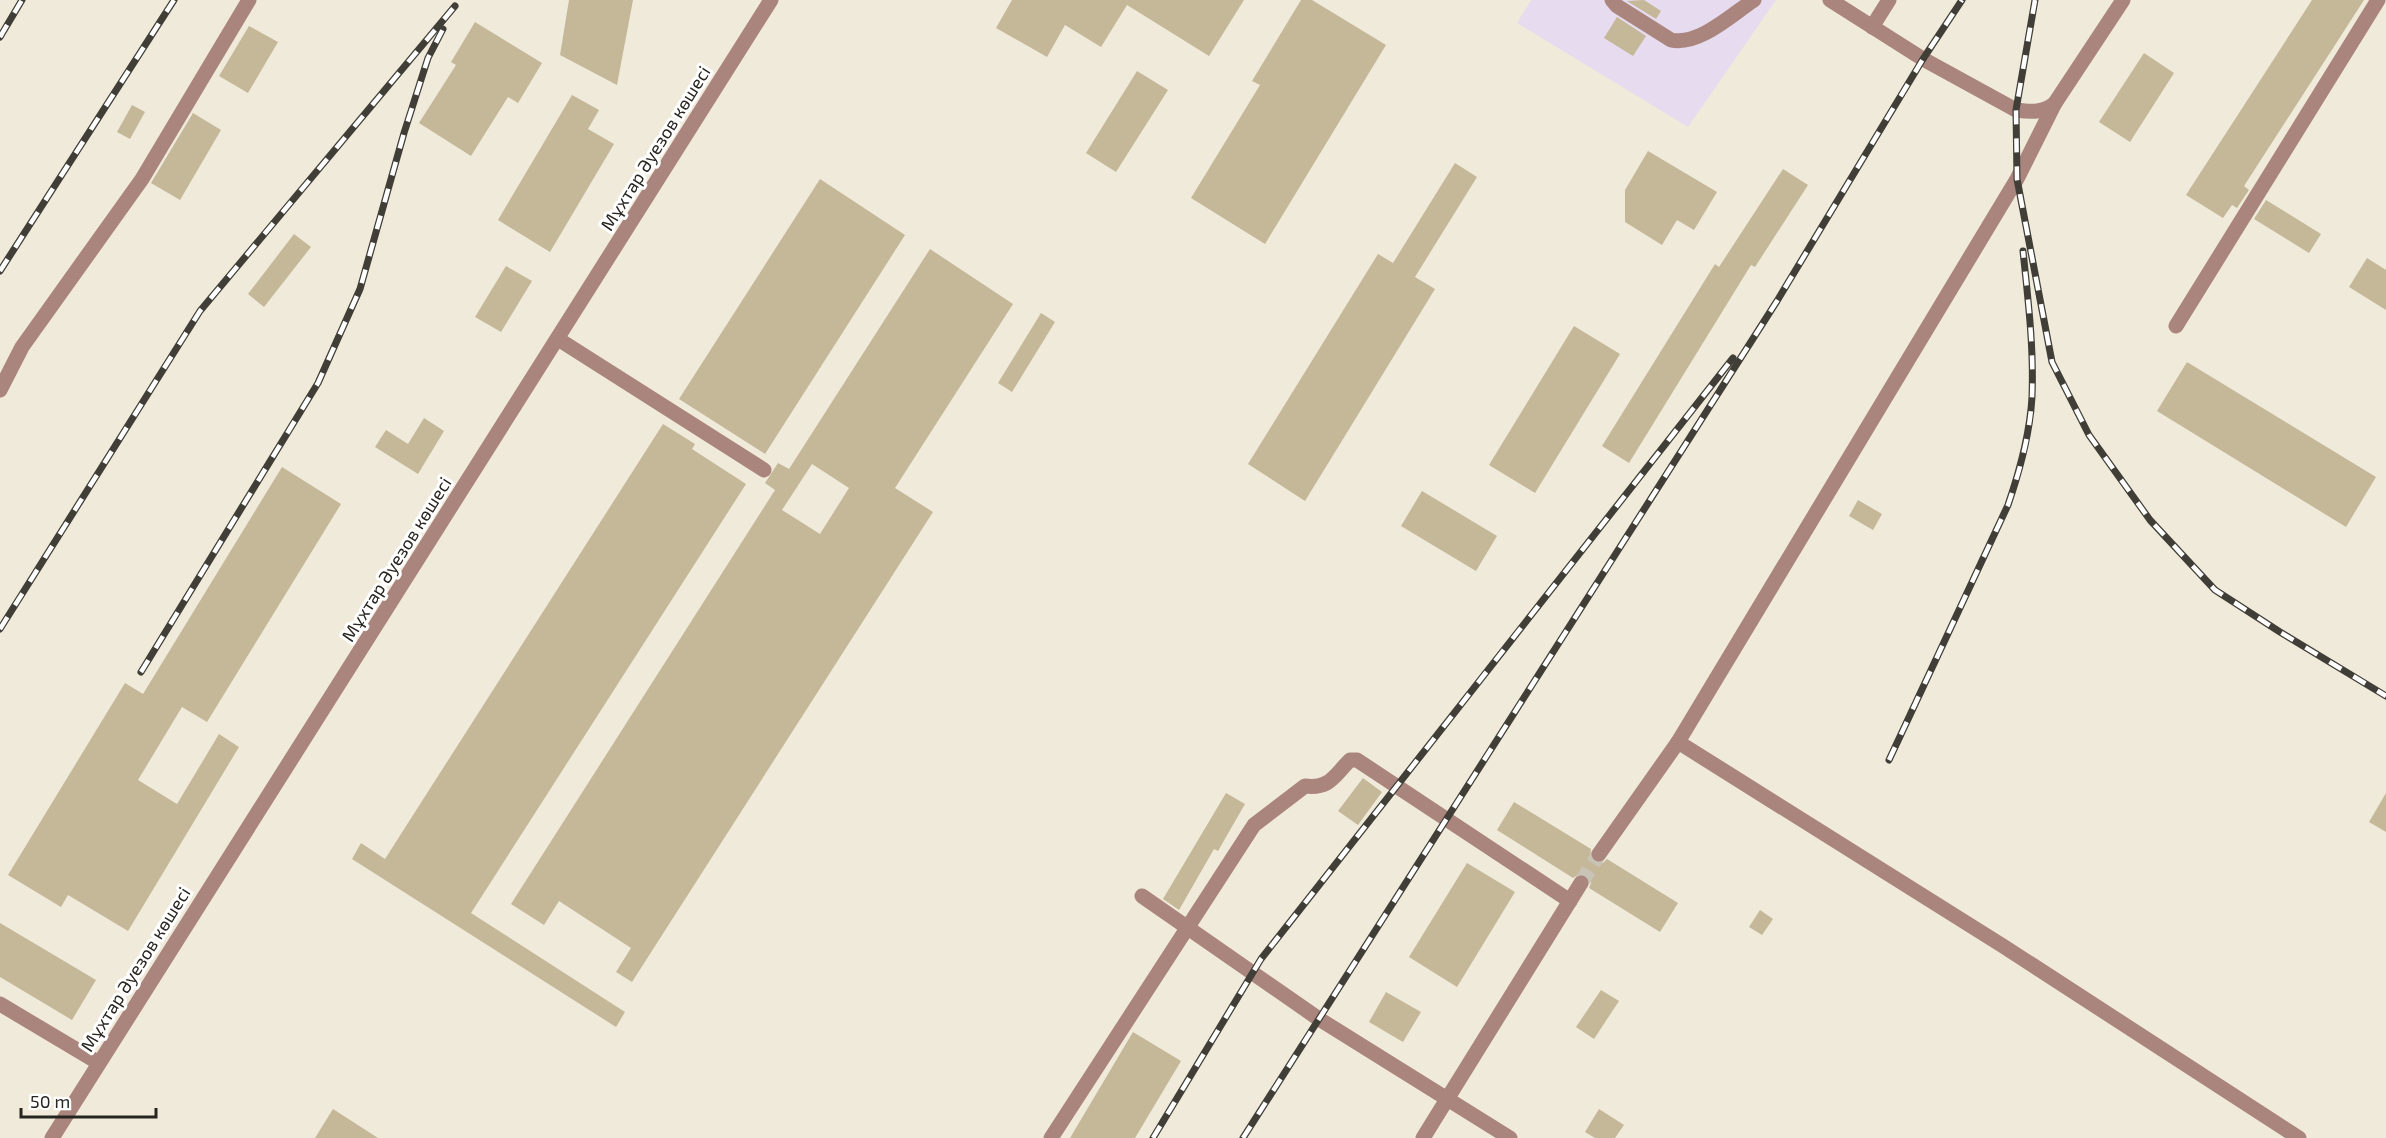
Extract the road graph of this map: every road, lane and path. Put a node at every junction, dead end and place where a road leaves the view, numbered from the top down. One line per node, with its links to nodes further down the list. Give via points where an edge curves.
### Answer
1 (249, 0): 13 (street, via 142,179 22,347)
2 (771, 0): 12 (street, Мұхтар Әуезов көшесі)
3 (1612, 0): 4 (street, via 1671,40 1681,42 1698,36)
4 (1754, 0)
5 (1830, 0): 9 (street)
6 (1889, 0): 9 (street)
7 (2123, 0): 10 (street)
8 (2379, 0): 11 (street)
9 (1872, 27): 10 (street, via 2016,110 2039,111)
10 (2055, 103): 15 (street, via 2017,179)
11 (2176, 326)
12 (558, 339): 14 (street); 22 (street, Мұхтар Әуезов көшесі)
13 (0, 390)
14 (764, 470)
15 (1678, 742): 16 (street); 28 (street)
16 (1599, 854)
17 (1581, 883): 19 (street)
18 (1142, 896): 20 (street)
19 (1570, 901): 20 (street, via 1357,760 1350,760 1328,784 1319,788 1305,786 1254,825); 23 (street)
20 (1187, 927): 23 (street, via 1319,1019); 25 (street)
21 (0, 1004): 22 (street)
22 (99, 1063): 24 (street, Мұхтар Әуезов көшесі)
23 (1447, 1099): 26 (street); 27 (street)
24 (52, 1138)
25 (1051, 1138)
26 (1423, 1138)
27 (1510, 1138)
28 (2299, 1138)

